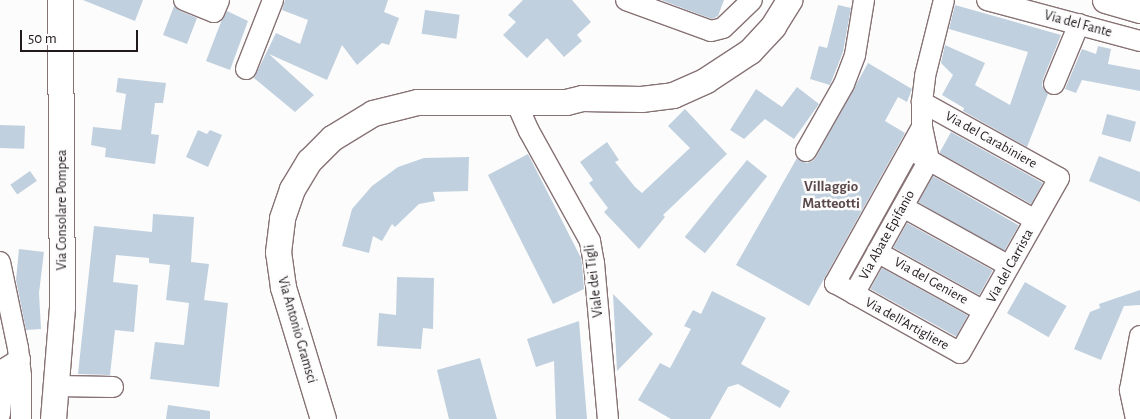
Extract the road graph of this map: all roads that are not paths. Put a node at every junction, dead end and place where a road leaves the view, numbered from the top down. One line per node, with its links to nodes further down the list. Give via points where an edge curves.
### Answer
1 (60, 0): 36 (main road, Via Consolare Pompea, via 62,306)
2 (184, 0): 12 (street)
3 (273, 0): 16 (street)
4 (626, 0): 5 (street, via 711,31 723,28)
5 (752, 0)
6 (789, 0): 19 (main road, Via Antonio Gramsci, via 773,26 750,52 683,92 653,98 582,98)
7 (801, 0): 19 (main road, Via Antonio Gramsci, via 787,27 766,51 732,77 688,100 642,109 584,108)
8 (864, 0): 23 (street, via 855,55 844,84)
9 (944, 0): 20 (street, Via Abate Epifanio, via 925,76)
10 (987, 0): 14 (street, Via del Fante)
11 (1105, 0): 13 (main road)
12 (216, 6)
13 (1140, 10)
14 (1079, 24): 15 (street, Via del Fante); 17 (street)
15 (1140, 41)
16 (246, 69)
17 (1054, 84)
18 (516, 102): 19 (main road, Via Antonio Gramsci); 41 (main road, Via Antonio Gramsci, via 417,102 387,108 360,119 332,138 299,175 282,218 278,252); 42 (street, Viale dei Tigli, via 590,241)
19 (566, 102)
20 (922, 102): 21 (street, Via Abate Epifanio); 25 (street, Via del Carabiniere)
21 (922, 127): 22 (street, Via Abate Epifanio); 24 (street, Via Abate Epifanio)
22 (909, 150): 24 (street); 31 (street, Via Abate Epifanio, via 835,283)
23 (806, 151)
24 (929, 160): 26 (street, Via Abate Epifanio); 27 (street)
25 (1059, 178): 27 (street, Via del Carrista)
26 (903, 207): 28 (street, Via Abate Epifanio); 30 (street)
27 (1036, 220): 30 (street, Via del Carrista)
28 (878, 252): 31 (street, Via Abate Epifanio); 32 (street, Via del Geniere)
29 (0, 262): 35 (street)
30 (1009, 266): 32 (street, Via del Carrista)
31 (854, 294): 34 (street, Via dell'Artigliere)
32 (984, 311): 34 (street, Via del Carrista)
33 (1140, 336): 43 (street, via 1130,390)
34 (960, 353)
35 (20, 359): 38 (street, via 4,369); 39 (street)
36 (57, 386): 37 (street); 40 (main road, Via Consolare Pompea)
37 (113, 387)
38 (0, 414)
39 (21, 419)
40 (54, 419)
41 (323, 419)
42 (608, 419)
43 (1136, 419)

